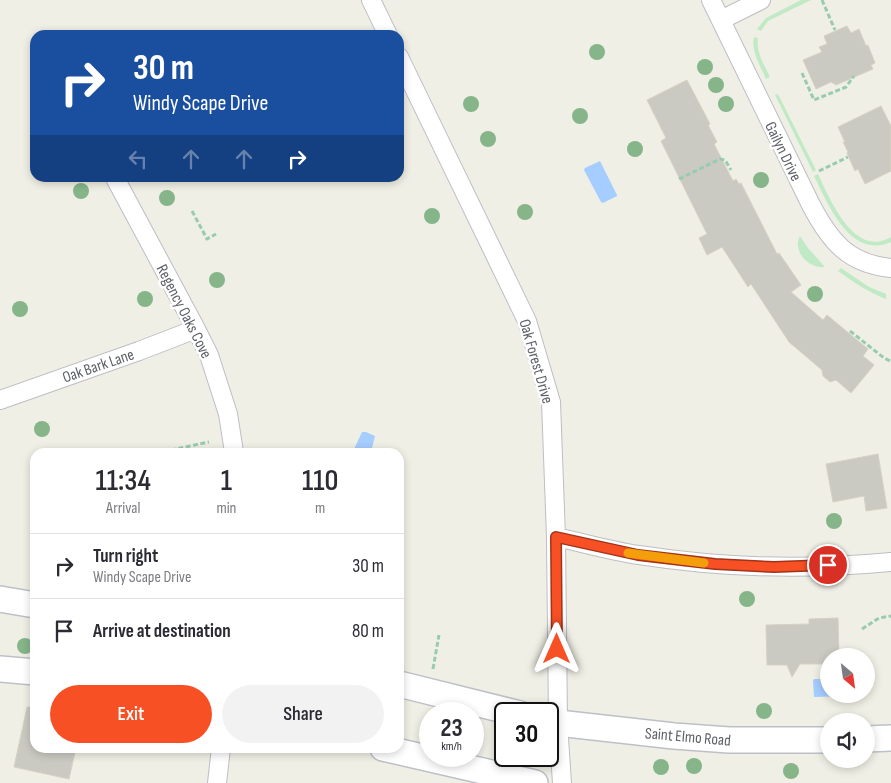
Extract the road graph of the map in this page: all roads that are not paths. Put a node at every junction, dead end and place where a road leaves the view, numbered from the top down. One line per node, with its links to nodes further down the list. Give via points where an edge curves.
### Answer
1 (371, 0): 5 (street)
2 (711, 0): 4 (street, Gailyn Drive)
3 (762, 0): 4 (street)
4 (721, 20): 8 (street, Gailyn Drive, via 811,205 830,236 852,257)
5 (386, 30)
6 (404, 67): 12 (street, Oak Forest Drive, via 527,321 551,402)
7 (117, 182): 9 (street, Regency Oaks Cove)
8 (891, 268)
9 (196, 329): 10 (street, Oak Bark Lane); 11 (street, Regency Oaks Cove, via 209,355 228,414)
10 (0, 400)
11 (233, 448)
12 (556, 537): 13 (street, via 638,555 715,564 774,567); 19 (street, Oak Forest Drive)
13 (891, 562)
14 (0, 599): 15 (main road)
15 (30, 604)
16 (0, 669): 17 (main road)
17 (30, 672)
18 (404, 685): 20 (main road)
19 (553, 702)
20 (494, 708)
21 (559, 723): 24 (main road, Saint Elmo Road, via 729,740)
22 (891, 738): 23 (main road)
23 (875, 739)
24 (820, 740)
25 (221, 753): 28 (street)
26 (404, 753): 29 (main road)
27 (559, 763): 30 (street, Oak Forest Drive)
28 (217, 783)
29 (535, 783)
30 (562, 783)

